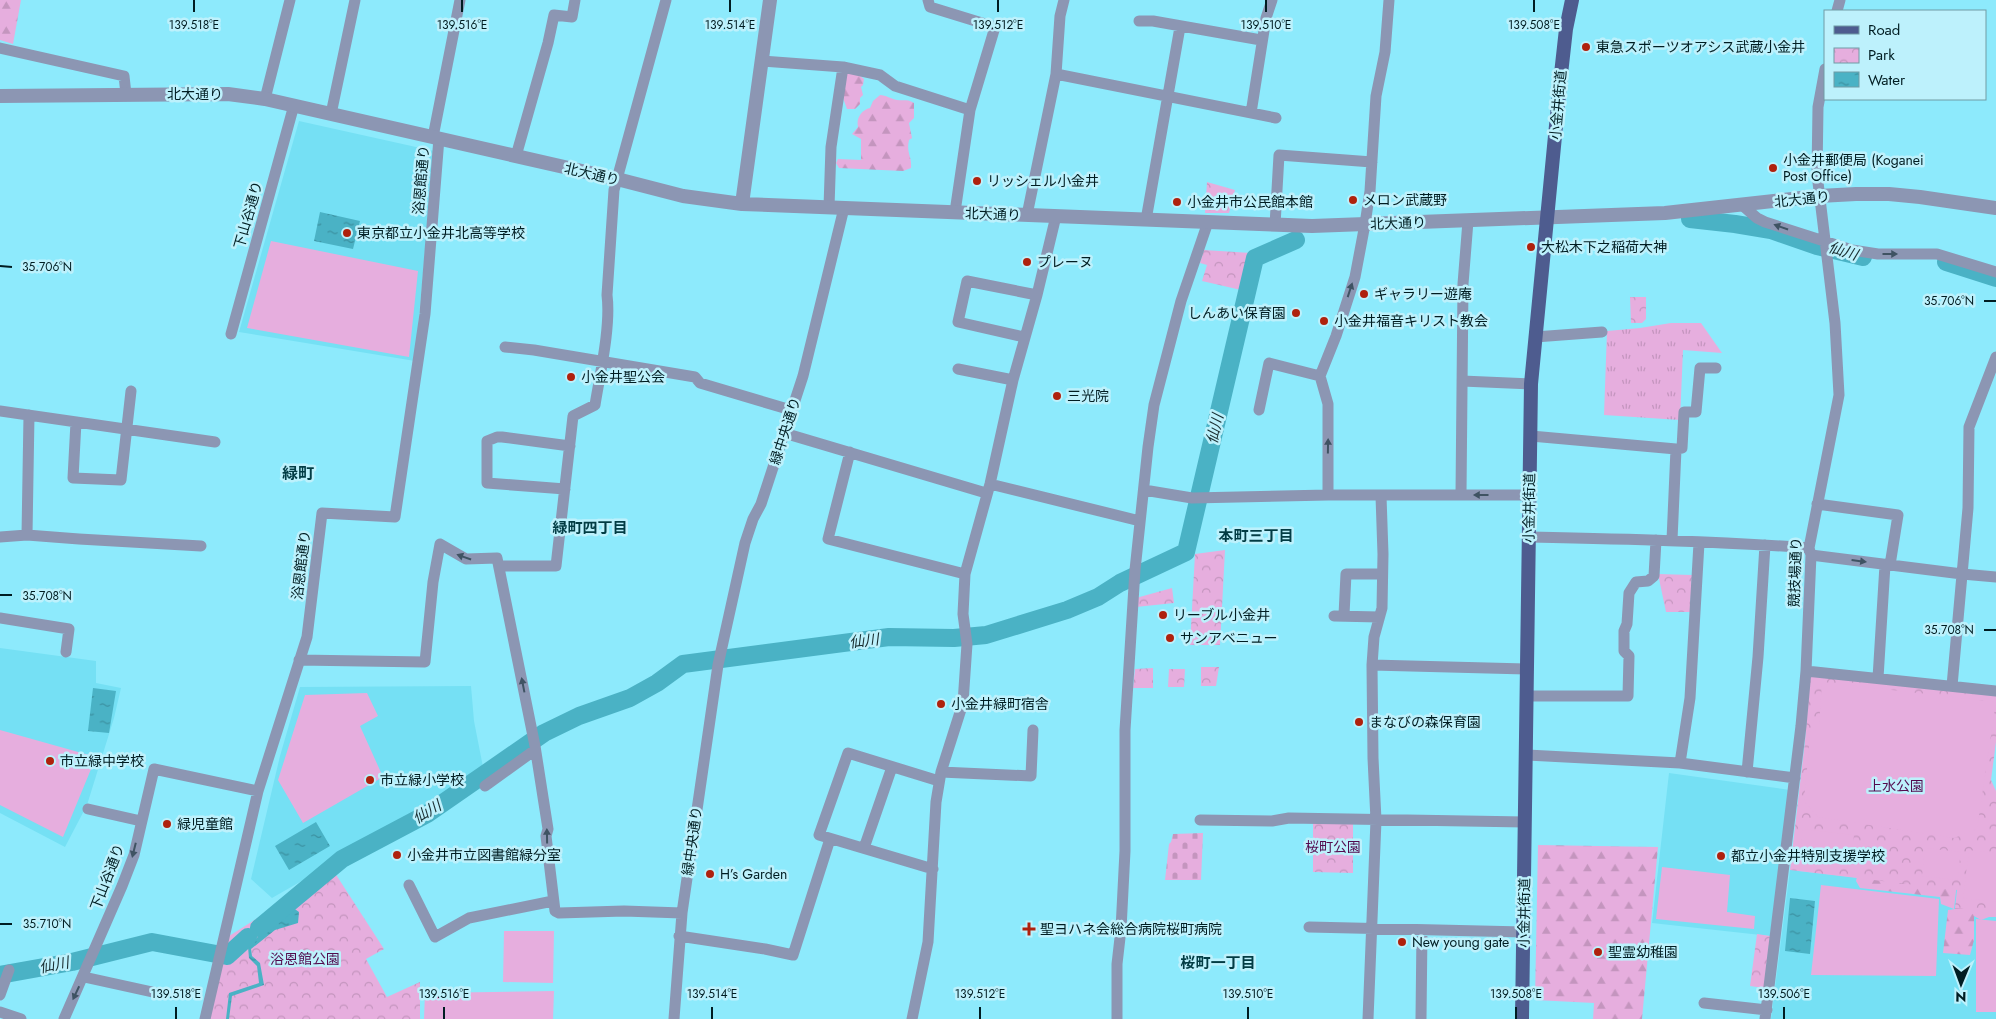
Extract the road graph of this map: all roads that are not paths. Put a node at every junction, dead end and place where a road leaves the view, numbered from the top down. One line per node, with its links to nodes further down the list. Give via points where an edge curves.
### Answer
1 (290, 0): 23 (street)
2 (355, 0): 27 (street)
3 (460, 0): 29 (street)
4 (575, 0): 30 (street, via 572,17 554,15)
5 (666, 0): 32 (street)
6 (770, 0): 16 (street)
7 (928, 0): 25 (street, via 930,7 995,27)
8 (1064, 0): 19 (street)
9 (1272, 0): 14 (street)
10 (1389, 0): 31 (street, via 1385,52 1376,96)
11 (1572, 0): 42 (main road, 小金井街道, via 1561,74)
12 (1139, 21): 13 (street)
13 (1180, 27): 14 (street); 22 (street)
14 (1262, 40): 26 (street)
15 (0, 48): 20 (street, via 124,76)
16 (762, 61): 17 (street); 34 (street)
17 (843, 68): 25 (street, via 880,75 896,86); 36 (street, via 831,147)
18 (1824, 73): 33 (street, 競技場通り, via 1817,124)
19 (1056, 74): 22 (street); 40 (street)
20 (126, 94): 21 (street, 北大通り); 23 (street, 北大通り, via 228,94)
21 (0, 96)
22 (1168, 97): 26 (street); 43 (street)
23 (265, 99): 24 (street, 北大通り)
24 (294, 105): 27 (street, 北大通り); 52 (street, 下山谷通り)
25 (970, 110): 39 (street)
26 (1250, 113): 28 (street)
27 (331, 114): 29 (street, 北大通り)
28 (1276, 118)
29 (436, 138): 30 (street, 北大通り); 104 (street, 浴恩館通り, via 425,314 395,517 322,514 307,637)
30 (516, 156): 32 (street, 北大通り)
31 (1372, 162): 46 (street); 47 (street, via 1279,155)
32 (617, 179): 34 (street, 北大通り, via 683,196); 57 (street)
33 (1819, 196): 35 (street, 北大通り); 38 (street, 北大通り, via 1889,194); 48 (street, 競技場通り)
34 (742, 204): 36 (street, 北大通り)
35 (1742, 205): 42 (street, 北大通り, via 1665,213); 48 (street, one-way to 35, via 1757,218)
36 (829, 207): 37 (street, 北大通り)
37 (844, 208): 39 (street, 北大通り); 65 (street, 緑中央通り, via 803,376)
38 (1996, 208)
39 (955, 212): 40 (street, 北大通り)
40 (1027, 215): 41 (street, 北大通り)
41 (1056, 216): 43 (street, 北大通り); 50 (street)
42 (1548, 218): 44 (street, 北大通り); 53 (main road, 小金井街道)
43 (1146, 220): 45 (street, 北大通り)
44 (1468, 221): 46 (street, 北大通り); 62 (street, via 1463,284)
45 (1208, 222): 47 (street, 北大通り); 79 (street, via 1181,301 1154,405)
46 (1366, 224): 47 (street, 北大通り); 60 (street, one-way to 46, via 1355,277)
47 (1275, 225)
48 (1826, 248): 49 (street, one-way to 49, via 1878,254 1937,254); 84 (street, 競技場通り, via 1838,350 1839,395)
49 (1996, 272)
50 (1037, 295): 54 (street); 54 (street, via 967,281 958,322)
51 (1602, 332): 53 (street)
52 (231, 334)
53 (1535, 336): 63 (main road, 小金井街道)
54 (1024, 337): 61 (street)
55 (505, 348): 57 (street)
56 (1996, 357): 99 (street, via 1969,427 1968,508)
57 (602, 361): 65 (street, via 695,377 700,383); 74 (street, via 595,405 573,416)
58 (1716, 368): 75 (street, via 1700,368 1696,412 1684,412 1682,448)
59 (958, 370): 61 (street)
60 (1320, 376): 66 (street, via 1268,363); 81 (street, one-way to 60, via 1328,404)
61 (1013, 380): 77 (street)
62 (1462, 381): 63 (street); 80 (street)
63 (1531, 384): 72 (main road, 小金井街道)
64 (131, 391): 70 (street)
65 (791, 410): 71 (street, 緑中央通り)
66 (1259, 410)
67 (0, 411): 68 (street)
68 (29, 415): 69 (street); 86 (street)
69 (76, 422): 70 (street); 70 (street, via 74,478 121,480)
70 (127, 429): 73 (street)
71 (784, 434): 76 (street); 132 (street, 緑中央通り, via 745,542 720,651)
72 (1531, 436): 75 (street); 82 (main road, 小金井街道)
73 (215, 442)
74 (570, 446): 78 (street); 78 (street, via 497,436 487,441 487,482)
75 (1676, 449): 90 (street)
76 (850, 452): 77 (street); 97 (street, via 828,539)
77 (988, 488): 85 (street); 97 (street)
78 (565, 490): 96 (street, via 556,566)
79 (1144, 490): 81 (street, via 1192,498); 85 (street)
80 (1461, 494): 82 (street, one-way to 80); 83 (street)
81 (1328, 495): 83 (street)
82 (1530, 495): 87 (main road, 小金井街道)
83 (1381, 496): 98 (street)
84 (1817, 504): 94 (street, 競技場通り); 95 (street, via 1898,515)
85 (1140, 521): 150 (street, via 1125,730 1125,851 1117,964)
86 (26, 535): 88 (street); 93 (street)
87 (1529, 536): 89 (street); 106 (main road, 小金井街道)
88 (0, 537)
89 (1656, 540): 90 (street); 111 (street, via 1654,576 1648,581 1636,582 1629,593 1624,630 1624,651 1629,656 1628,696)
90 (1672, 540): 91 (street)
91 (1699, 543): 92 (street); 115 (street, via 1690,698)
92 (1765, 545): 94 (street); 117 (street)
93 (202, 546)
94 (1810, 551): 95 (street, one-way to 95); 107 (street, 競技場通り)
95 (1888, 565): 99 (street); 108 (street)
96 (499, 566): 104 (street, one-way to 104, via 497,558 466,559 440,544 425,662); 113 (street, one-way to 96)
97 (965, 574): 118 (street, via 967,644 963,703)
98 (1382, 574): 101 (street); 101 (street, via 1346,574 1339,616)
99 (1962, 574): 100 (street); 109 (street)
100 (1996, 577)
101 (1380, 617): 105 (street)
102 (0, 618): 103 (street, via 69,629)
103 (66, 652)
104 (299, 660): 121 (street, 浴恩館通り)
105 (1372, 665): 106 (street); 125 (street)
106 (1527, 669): 111 (main road, 小金井街道)
107 (1806, 671): 108 (street); 119 (street, 競技場通り)
108 (1878, 678): 109 (street)
109 (1952, 686): 110 (street)
110 (1996, 691)
111 (1527, 696): 114 (main road, 小金井街道)
112 (1033, 730): 118 (street, via 1031,776)
113 (535, 748): 120 (street); 131 (street, one-way to 113, via 548,829)
114 (1527, 754): 115 (street); 126 (main road, 小金井街道)
115 (1680, 763): 117 (street)
116 (892, 767): 118 (street); 127 (street, via 848,753 819,835); 128 (street)
117 (1747, 772): 119 (street)
118 (940, 777): 129 (street)
119 (1796, 778): 144 (street, 競技場通り)
120 (485, 786)
121 (258, 790): 123 (street, 下山谷通り, via 154,769); 147 (street, 浴恩館通り)
122 (88, 809): 123 (street)
123 (141, 820): 139 (street, 下山谷通り, one-way to 139, via 131,863)
124 (1200, 820): 125 (street)
125 (1376, 820): 126 (street); 134 (street)
126 (1525, 822): 136 (main road, 小金井街道)
127 (830, 839): 128 (street); 137 (street, via 793,956)
128 (864, 848): 129 (street)
129 (933, 869): 149 (street, via 928,942)
130 (409, 885): 131 (street, via 434,937 469,918)
131 (553, 902): 132 (street, via 555,911 559,913)
132 (682, 913): 137 (street, 緑中央通り)
133 (1315, 925): 134 (street)
134 (1372, 929): 135 (street); 151 (street)
135 (1422, 930): 136 (street); 152 (street)
136 (1524, 932): 153 (main road, 小金井街道)
137 (679, 936): 148 (street, 緑中央通り)
138 (9, 970): 141 (street)
139 (85, 972): 140 (street); 146 (street, 下山谷通り, one-way to 146)
140 (157, 993)
141 (0, 994)
142 (1704, 1003): 144 (street)
143 (0, 1012): 145 (street)
144 (1766, 1014)
145 (21, 1019)
146 (64, 1019)
147 (205, 1019)
148 (674, 1019)
149 (912, 1019)
150 (1117, 1019)
151 (1368, 1019)
152 (1421, 1019)
153 (1522, 1019)

